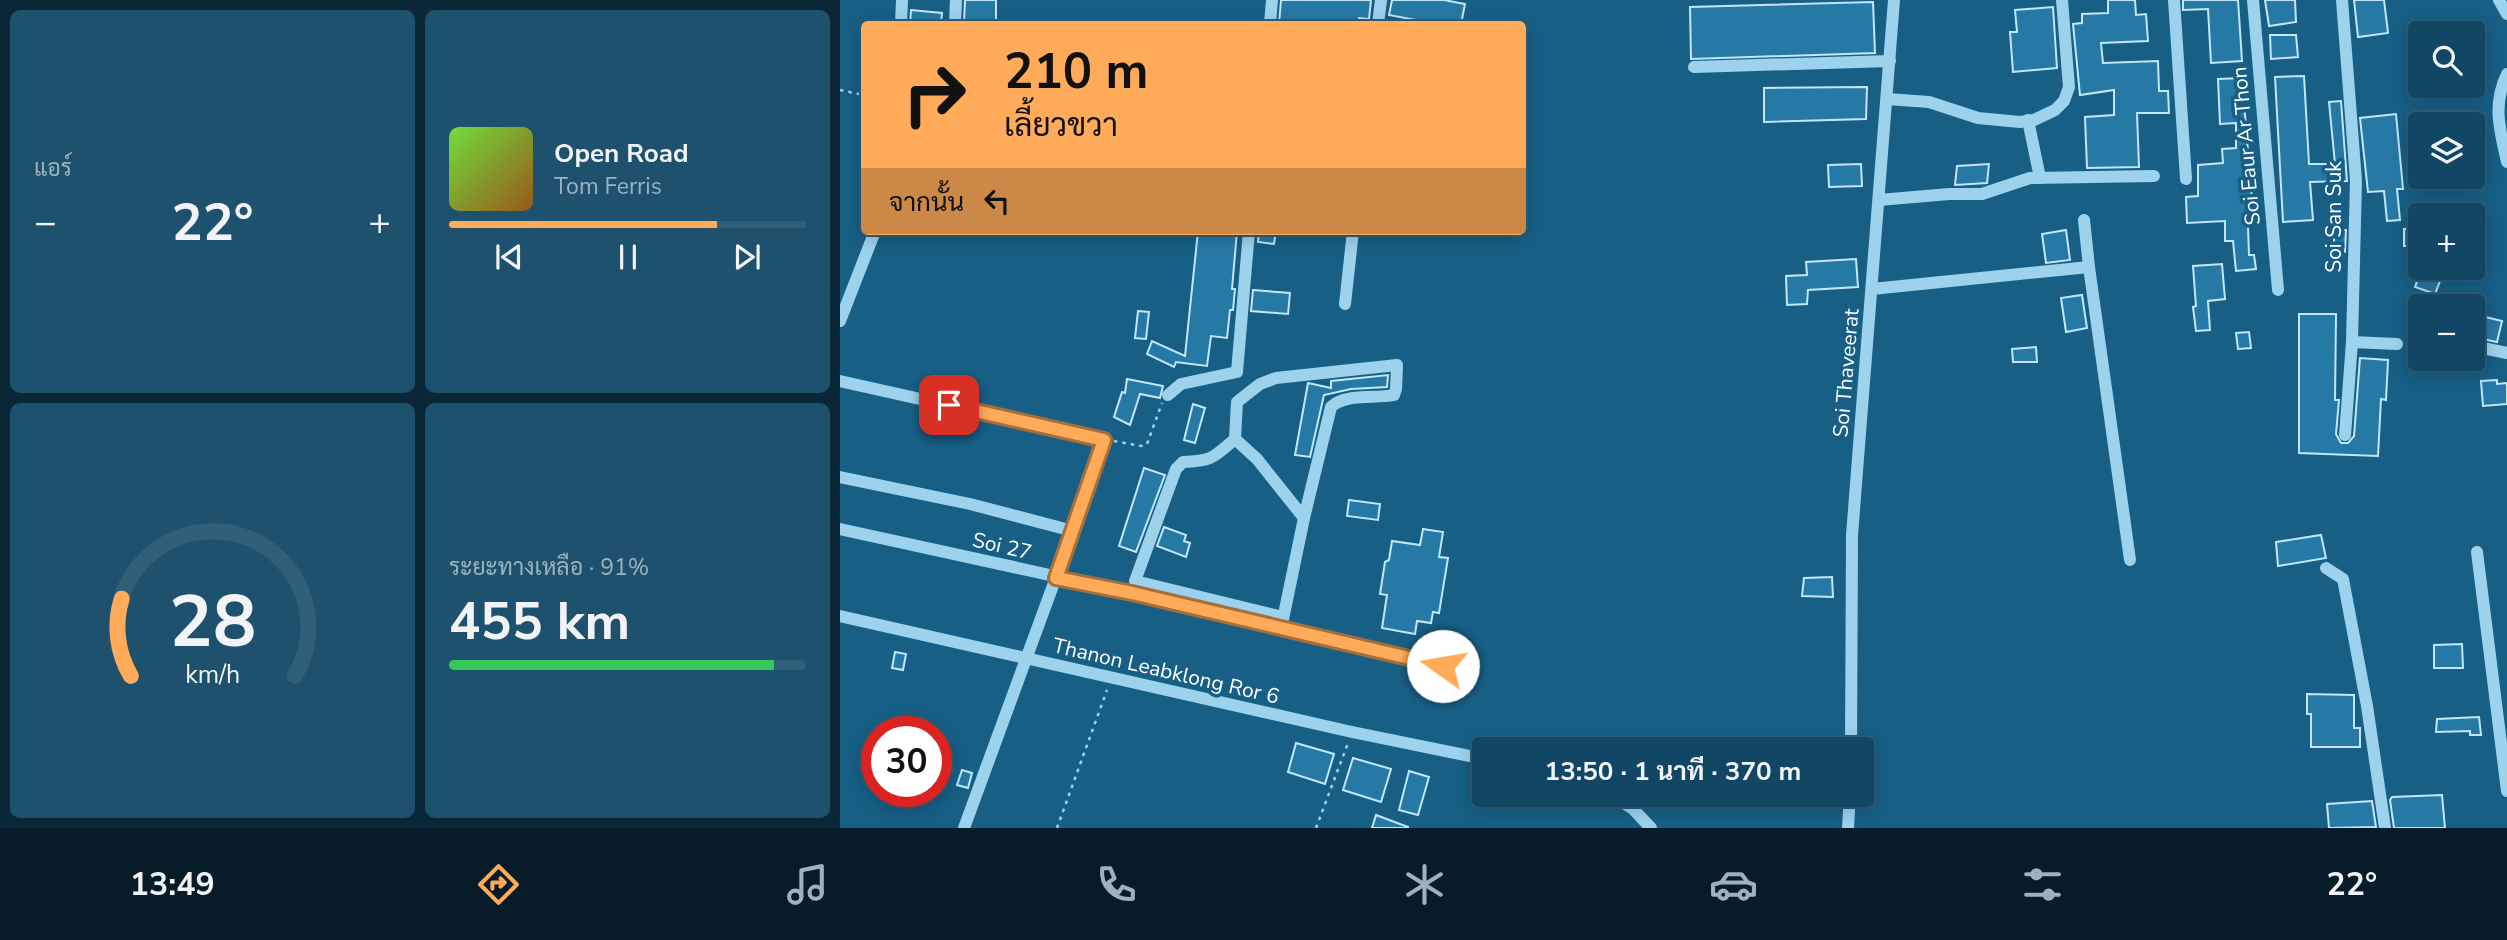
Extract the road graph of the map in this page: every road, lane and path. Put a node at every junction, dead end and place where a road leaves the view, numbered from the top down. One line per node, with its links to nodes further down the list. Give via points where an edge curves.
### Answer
1 (902, 0): 12 (street)
2 (956, 0): 13 (street)
3 (1272, 0): 14 (street)
4 (1381, 0): 15 (street)
5 (1894, 0): 16 (street, Soi Thaveerat)
6 (2062, 0): 22 (street, via 2067,96 2054,110)
7 (2174, 0): 26 (street)
8 (2253, 0): 34 (street, Soi Eaur Ar Thon)
9 (2342, 0): 37 (street, Soi San Suk, via 2356,181)
10 (2499, 0): 11 (street)
11 (2507, 14)
12 (901, 21)
13 (955, 21)
14 (1270, 21)
15 (1378, 21)
16 (1889, 61): 17 (street); 21 (street, Soi Thaveerat)
17 (1694, 67)
18 (2507, 74): 23 (street, via 2498,98)
19 (840, 90): 20 (path)
20 (861, 94)
21 (1887, 99): 22 (street, via 1929,102 1978,118); 27 (street, Soi Thaveerat)
22 (2028, 120): 25 (street)
23 (2507, 162)
24 (2154, 176): 25 (street)
25 (2040, 178): 27 (street, via 1982,194)
26 (2186, 179)
27 (1880, 200): 33 (street, Soi Thaveerat)
28 (2084, 220): 32 (street)
29 (873, 235): 36 (street)
30 (1249, 235): 41 (street)
31 (1353, 235): 35 (street)
32 (2089, 267): 33 (street); 53 (street)
33 (1872, 289): 62 (street, Soi Thaveerat, via 1853,535)
34 (2278, 290)
35 (1345, 304)
36 (840, 321)
37 (2352, 342): 38 (street); 45 (street, Soi San Suk)
38 (2397, 344)
39 (2485, 348): 40 (street)
40 (2507, 353)
41 (1237, 372): 43 (street, via 1181,384); 44 (street)
42 (840, 381): 47 (street)
43 (1168, 395): 47 (path, via 1147,444)
44 (1237, 402): 46 (street); 49 (street, via 1276,378 1397,365 1394,395 1345,399 1331,407)
45 (2345, 435)
46 (1236, 439): 49 (street); 57 (street, via 1212,458 1180,464 1135,582)
47 (1104, 440): 51 (street)
48 (840, 477): 51 (street)
49 (1304, 518): 57 (street)
50 (840, 529): 55 (street, Soi 27)
51 (1073, 531): 55 (street)
52 (2477, 552): 64 (street)
53 (2130, 560)
54 (2326, 568): 72 (street, via 2343,579)
55 (1056, 578): 57 (street, Soi 27); 58 (street)
56 (840, 616): 58 (street, Thanon Leabklong Ror 6)
57 (1282, 623): 59 (street, Soi 27)
58 (1025, 659): 60 (street, Thanon Leabklong Ror 6); 67 (street)
59 (1443, 666)
60 (1112, 678): 61 (street, Thanon Leabklong Ror 6); 68 (path)
61 (1352, 732): 63 (street, Thanon Leabklong Ror 6); 69 (path)
62 (1851, 737)
63 (1472, 757)
64 (2507, 791)
65 (1630, 807): 70 (street)
66 (1849, 807): 71 (street)
67 (964, 828)
68 (1057, 828)
69 (1316, 828)
70 (1651, 828)
71 (1848, 828)
72 (2385, 828)

